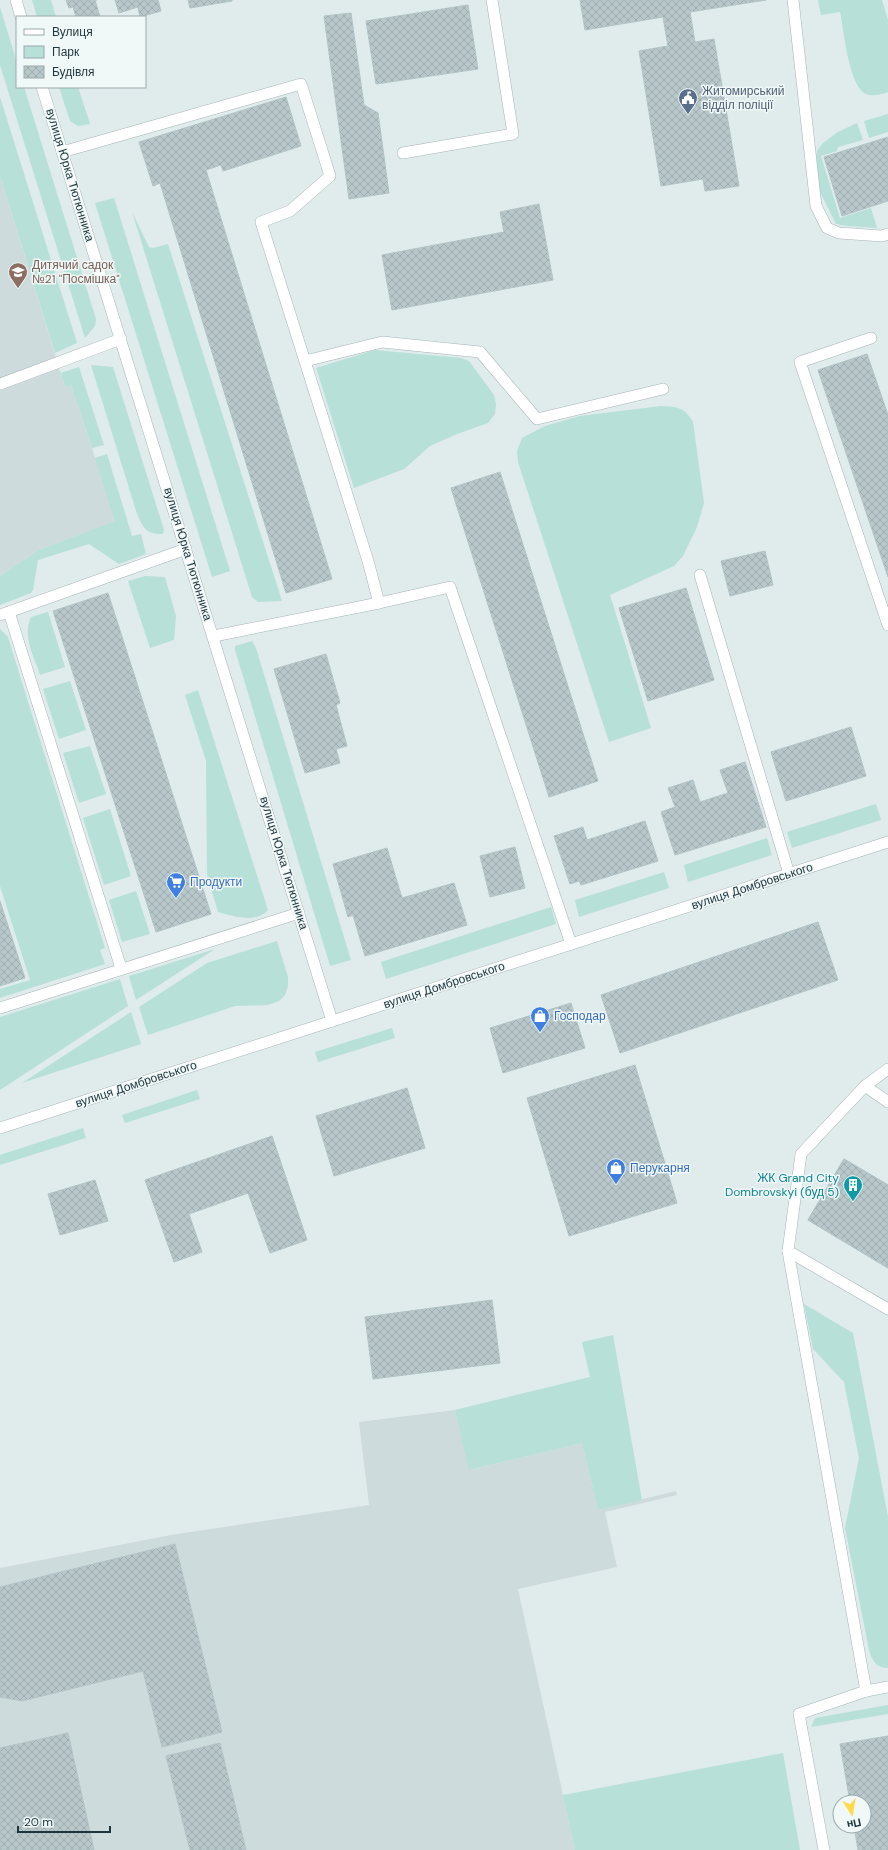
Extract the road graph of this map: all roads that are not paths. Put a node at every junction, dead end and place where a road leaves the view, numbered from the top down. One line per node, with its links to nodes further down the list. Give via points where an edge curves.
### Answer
1 (16, 0): 4 (street)
2 (492, 0): 7 (street, via 513,134)
3 (793, 0): 8 (street, via 816,206 827,228 838,233 882,236)
4 (21, 16)
5 (42, 88): 6 (street, вулиця Юрка Тютюнника)
6 (62, 152): 9 (street, вулиця Юрка Тютюнника); 11 (street, via 301,84 330,176 290,212 260,222)
7 (403, 153)
8 (888, 234)
9 (121, 338): 12 (street); 14 (street, вулиця Юрка Тютюнника)
10 (870, 338): 18 (street, via 800,362)
11 (305, 361): 13 (street, via 382,342 480,352 537,419); 16 (street)
12 (0, 384)
13 (662, 389)
14 (186, 549): 17 (street); 19 (street, вулиця Юрка Тютюнника)
15 (700, 575): 21 (street)
16 (379, 603): 19 (street); 23 (street, via 450,587)
17 (5, 613): 24 (street)
18 (888, 625)
19 (214, 636): 22 (street, вулиця Юрка Тютюнника)
20 (888, 842): 21 (street, вулиця Домбровського)
21 (789, 874): 23 (street, вулиця Домбровського)
22 (299, 913): 24 (street); 26 (street, вулиця Юрка Тютюнника)
23 (571, 944): 26 (street, вулиця Домбровського)
24 (122, 968): 25 (street)
25 (0, 1008)
26 (332, 1020): 30 (street, вулиця Домбровського)
27 (888, 1069): 28 (street)
28 (865, 1086): 29 (street); 31 (street, via 801,1154)
29 (888, 1102)
30 (0, 1128)
31 (788, 1251): 32 (street); 34 (street)
32 (888, 1309)
33 (888, 1687): 34 (street)
34 (866, 1691): 35 (street, via 799,1714)
35 (824, 1850)

